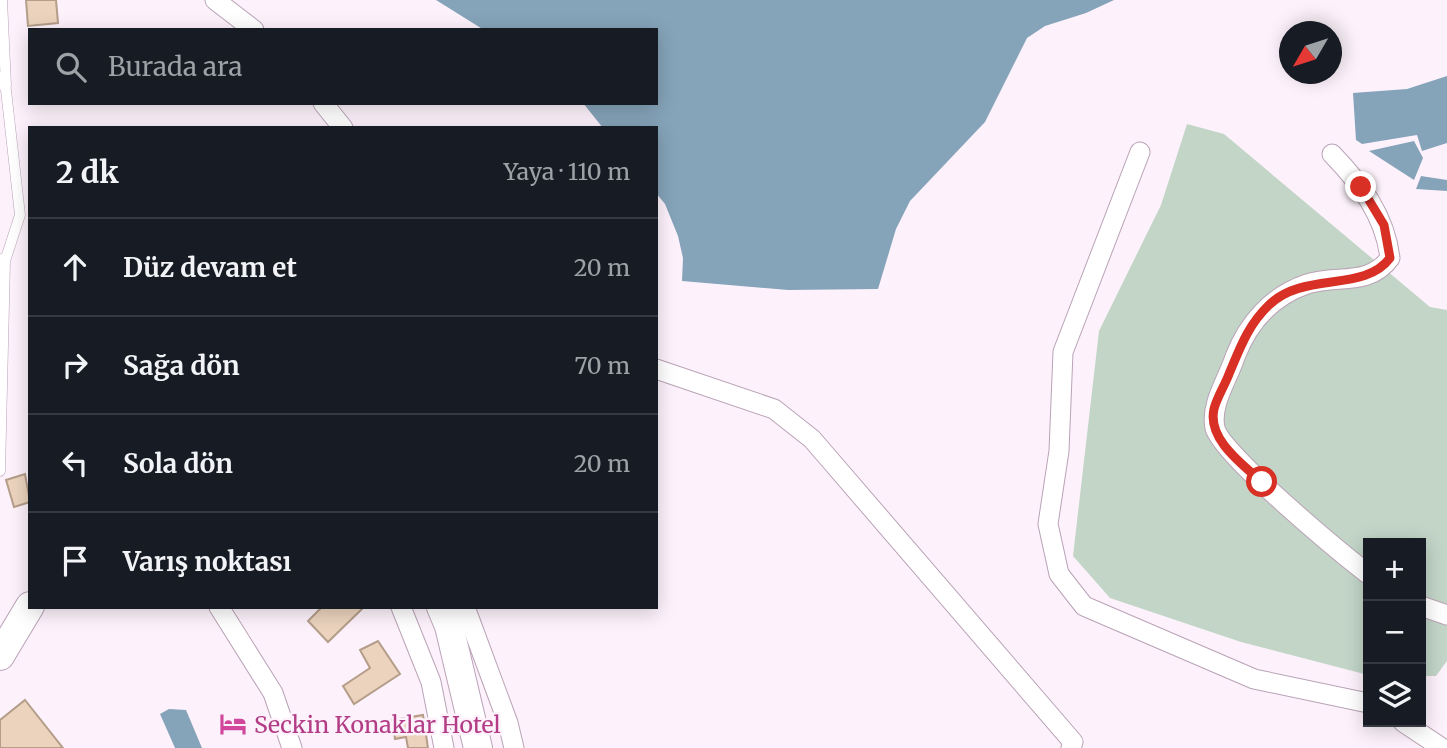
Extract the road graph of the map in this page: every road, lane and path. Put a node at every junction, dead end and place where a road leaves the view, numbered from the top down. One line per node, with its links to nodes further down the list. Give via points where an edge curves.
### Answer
1 (2, 0): 5 (lane)
2 (215, 0): 3 (street)
3 (251, 28)
4 (0, 77): 5 (lane)
5 (6, 90): 10 (lane, via 20,215)
6 (325, 105): 7 (street)
7 (341, 126)
8 (1140, 152): 22 (street, via 1063,352 1059,451 1048,524 1059,574 1084,606 1254,679)
9 (1332, 154): 13 (street, via 1371,202 1387,236 1390,258 1383,269 1366,277 1308,284 1270,303 1242,340 1214,410 1215,428 1240,462)
10 (3, 260): 12 (lane)
11 (658, 370): 28 (street, via 774,409 812,439 1073,743)
12 (0, 471)
13 (1363, 570)
14 (1426, 608): 20 (street)
15 (28, 609): 21 (main road)
16 (220, 609): 24 (street, via 273,693)
17 (402, 609): 25 (street, via 431,682)
18 (442, 609): 26 (main road, via 450,626)
19 (466, 609): 27 (street)
20 (1447, 615)
21 (0, 656)
22 (1363, 702)
23 (1410, 727): 29 (street)
24 (292, 748)
25 (444, 748)
26 (478, 748)
27 (514, 748)
28 (1071, 748)
29 (1442, 748)

